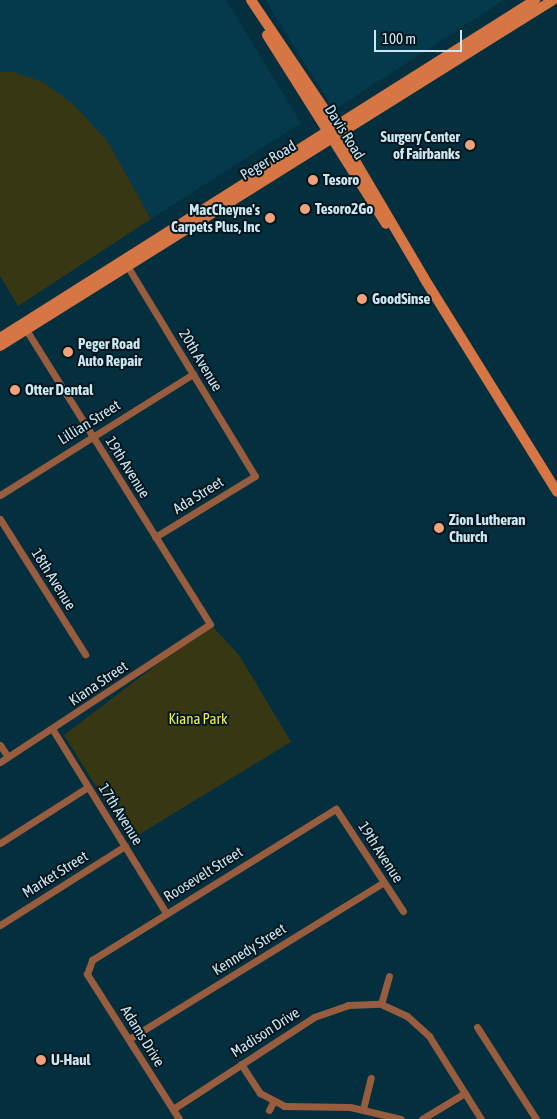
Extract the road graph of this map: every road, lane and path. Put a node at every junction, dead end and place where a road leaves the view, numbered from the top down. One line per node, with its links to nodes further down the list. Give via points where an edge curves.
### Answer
1 (245, 0): 5 (main road, Davis Road)
2 (251, 0): 5 (main road, Davis Road)
3 (535, 0): 5 (main road, Peger Road)
4 (553, 0): 5 (main road, Peger Road)
5 (333, 132): 6 (main road, Peger Road); 13 (main road, Davis Road)
6 (126, 262): 7 (main road, Peger Road); 10 (street, 20th Avenue)
7 (25, 326): 8 (main road, Peger Road); 9 (main road, Peger Road); 11 (street, 19th Avenue)
8 (0, 338)
9 (0, 346)
10 (193, 374): 11 (street, Lillian Street); 12 (street, 20th Avenue)
11 (92, 436): 14 (street, Lillian Street); 16 (street, 19th Avenue)
12 (254, 476): 16 (street, Ada Street)
13 (557, 492)
14 (0, 495)
15 (0, 519): 18 (street, 18th Avenue)
16 (155, 537): 17 (street, 19th Avenue)
17 (210, 624): 19 (street, Kiana Street)
18 (85, 654)
19 (53, 730): 21 (street, Kiana Street); 23 (street, 17th Avenue)
20 (0, 745): 21 (street)
21 (8, 757): 22 (street, Kiana Street)
22 (0, 762)
23 (88, 788): 25 (street); 26 (street, 17th Avenue)
24 (336, 808): 27 (street, 19th Avenue); 29 (street, Roosevelt Street)
25 (0, 843)
26 (125, 846): 29 (street, 17th Avenue); 30 (street, Market Street)
27 (384, 882): 28 (street, 19th Avenue); 35 (street, Kennedy Street)
28 (403, 911)
29 (166, 913): 31 (street, Roosevelt Street, via 92,960)
30 (0, 925)
31 (87, 968): 35 (street, Adams Drive, via 87,974)
32 (389, 976): 33 (street)
33 (381, 1004): 36 (street, Madison Drive, via 332,1009); 38 (street, via 416,1022 429,1036)
34 (477, 1027): 47 (street)
35 (130, 1039): 41 (street, Adams Drive)
36 (241, 1064): 39 (street, via 260,1093); 41 (street, Madison Drive)
37 (371, 1078): 40 (street)
38 (464, 1093): 45 (street); 46 (street)
39 (273, 1102): 40 (street, via 284,1106); 42 (street)
40 (363, 1109): 44 (street)
41 (173, 1110): 43 (street, Adams Drive)
42 (269, 1110)
43 (179, 1119)
44 (401, 1119)
45 (422, 1119)
46 (481, 1119)
47 (536, 1119)

